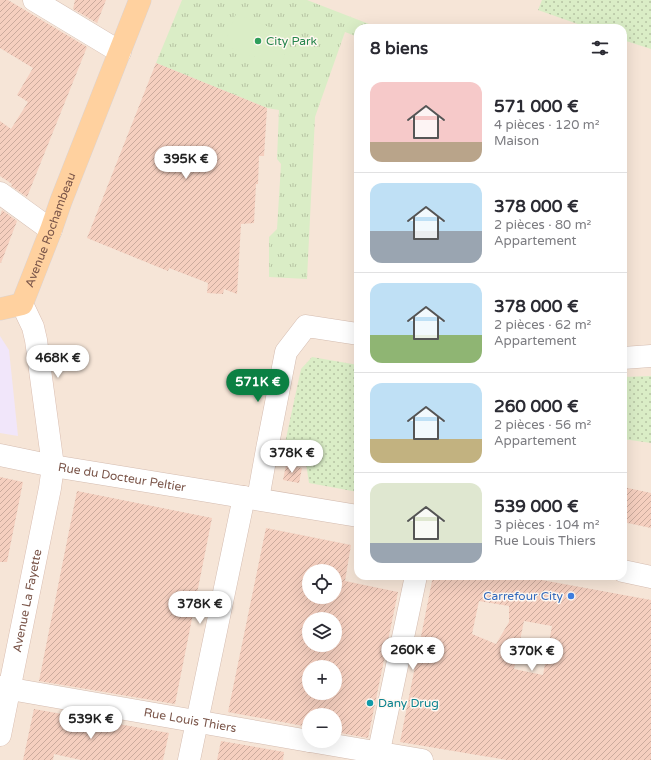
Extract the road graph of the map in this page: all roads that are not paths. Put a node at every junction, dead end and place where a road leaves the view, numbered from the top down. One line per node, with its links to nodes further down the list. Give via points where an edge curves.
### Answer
1 (34, 0): 3 (street)
2 (140, 0): 3 (main road, Avenue Rochambeau)
3 (120, 52): 5 (main road, Avenue Rochambeau)
4 (0, 193): 5 (street)
5 (51, 230): 6 (main road, Avenue Rochambeau)
6 (22, 304): 7 (main road); 12 (street, via 36,340)
7 (0, 309)
8 (354, 333): 13 (street, via 306,326 286,352 267,449)
9 (651, 356): 10 (street)
10 (627, 358)
11 (0, 455): 12 (street, Rue du Docteur Peltier)
12 (53, 466): 13 (street, Rue du Docteur Peltier); 18 (street, Avenue La Fayette)
13 (251, 498): 14 (street, Rue du Docteur Peltier); 19 (street)
14 (354, 515)
15 (627, 573): 16 (street)
16 (651, 577)
17 (415, 580): 23 (street)
18 (5, 688): 19 (street, Rue Louis Thiers); 20 (street, Avenue La Fayette)
19 (197, 722): 21 (street, Rue Louis Thiers); 24 (street)
20 (0, 735)
21 (302, 740)
22 (342, 748): 23 (street, Rue Louis Thiers)
23 (378, 756): 25 (street, Rue Louis Thiers)
24 (189, 760)
25 (422, 760)

